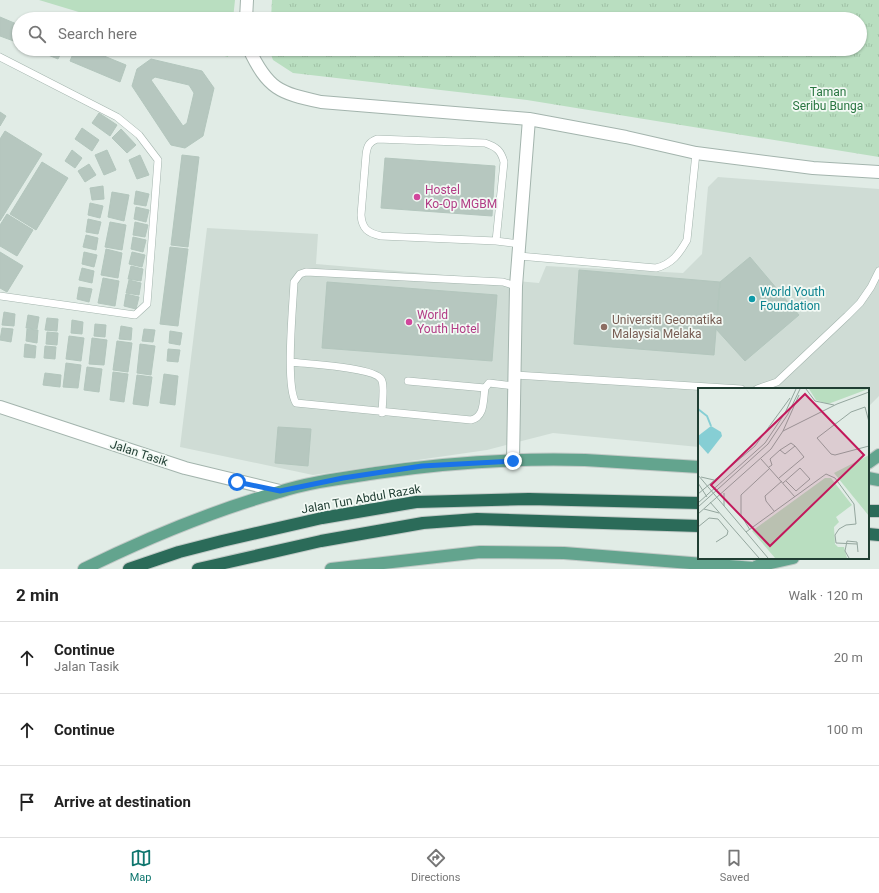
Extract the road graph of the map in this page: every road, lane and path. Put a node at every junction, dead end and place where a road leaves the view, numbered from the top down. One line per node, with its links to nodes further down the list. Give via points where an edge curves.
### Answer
1 (247, 0): 2 (street)
2 (246, 12)
3 (252, 56): 5 (street, via 272,85 293,96 322,102)
4 (0, 57): 12 (lane, via 117,117 139,135 158,160 147,304 135,315)
5 (529, 119): 6 (street); 9 (street)
6 (696, 153): 7 (street, via 813,168); 9 (lane, via 687,240 681,251 664,266 656,268)
7 (879, 172)
8 (496, 241): 8 (lane, via 381,236 369,233 362,225 361,215 367,147 371,141 377,139 485,143 494,146 501,152 504,162); 9 (lane)
9 (519, 250): 11 (street)
10 (879, 271): 18 (lane, via 864,297 847,316 777,382)
11 (516, 286): 13 (lane, via 503,282 306,272 300,274 294,282); 15 (street)
12 (0, 296)
13 (291, 362): 20 (lane, via 375,374 381,379 382,384); 20 (lane, via 292,397 296,403)
14 (408, 381): 16 (lane)
15 (515, 381): 16 (lane, via 489,383); 17 (lane); 22 (street)
16 (484, 388): 20 (lane, via 482,412 477,419)
17 (713, 388)
18 (759, 388)
19 (0, 407): 27 (street, Jalan Tasik, via 185,468)
20 (382, 413)
21 (879, 455): 23 (main road)
22 (513, 461): 24 (main road, via 584,460); 27 (main road, via 422,466)
23 (869, 462)
24 (698, 467)
25 (869, 478): 26 (main road)
26 (879, 480)
27 (280, 491): 34 (main road, via 170,530)
28 (698, 503): 35 (highway, Jalan Tun Abdul Razak, via 529,499 416,502 322,518 222,541)
29 (698, 526): 36 (highway, via 477,519 423,522)
30 (869, 534): 31 (highway)
31 (879, 535)
32 (789, 559): 33 (main road)
33 (751, 568): 37 (main road, via 564,553 480,552); 38 (main road)
34 (84, 569)
35 (129, 569)
36 (198, 569)
37 (331, 569)
38 (766, 569)

